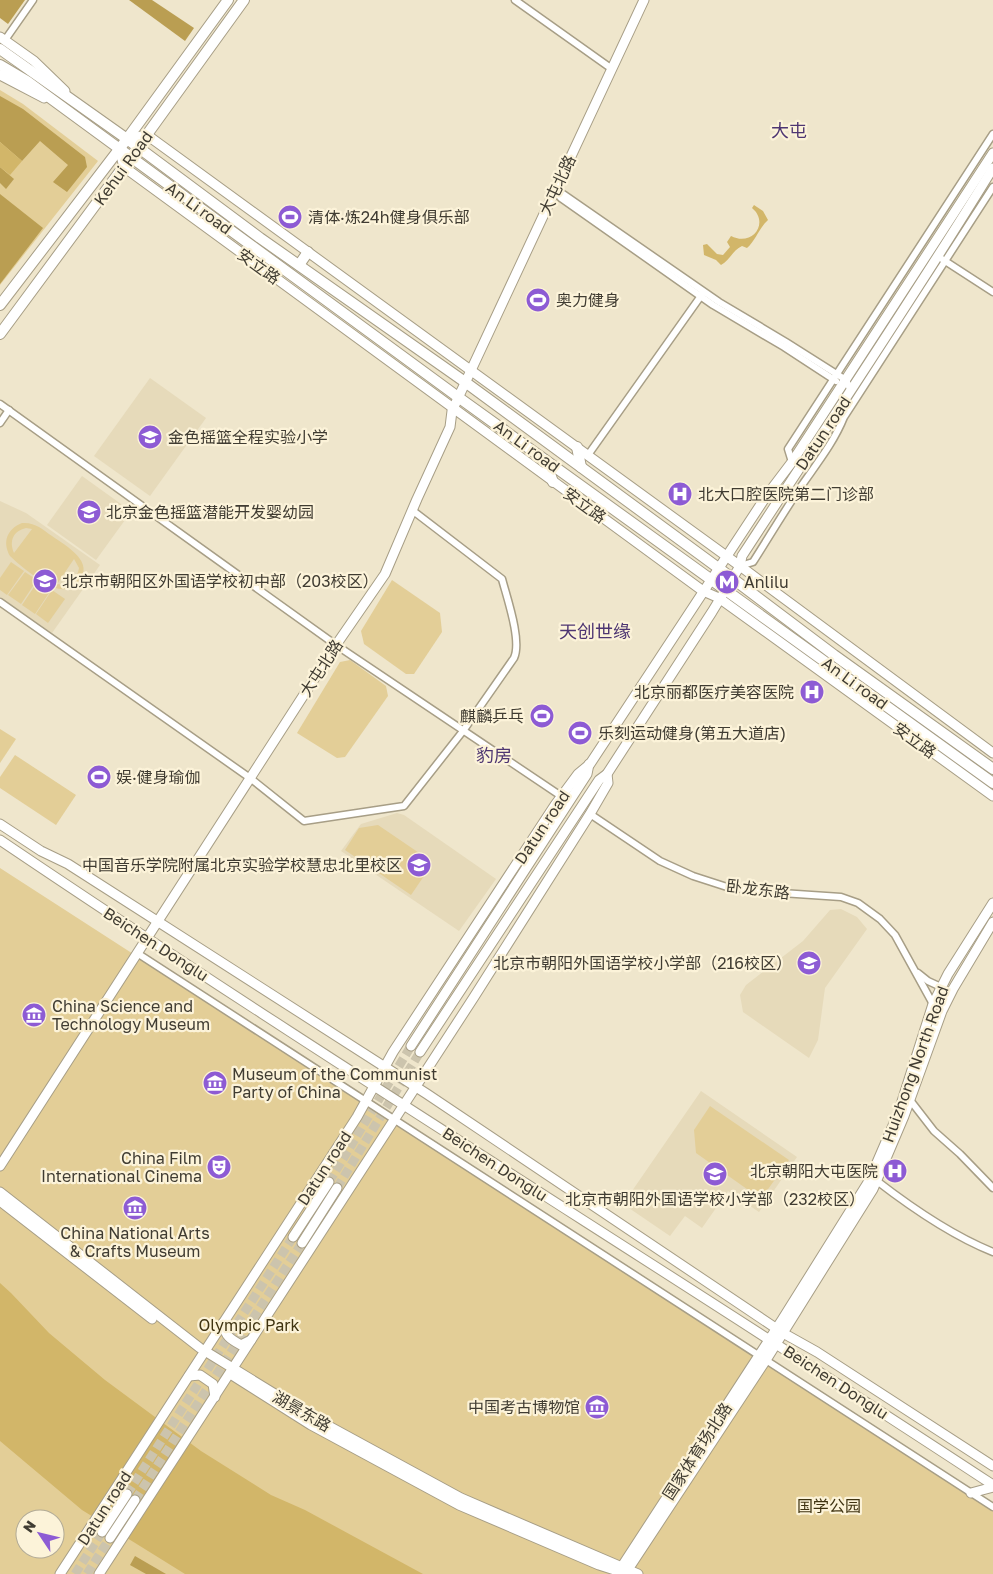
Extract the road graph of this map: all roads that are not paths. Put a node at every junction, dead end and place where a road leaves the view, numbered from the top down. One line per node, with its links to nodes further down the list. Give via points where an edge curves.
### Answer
1 (33, 0): 6 (street)
2 (228, 0): 13 (main road, Kehui Road)
3 (244, 0): 12 (main road, Kehui Road)
4 (515, 0): 8 (street)
5 (644, 0): 8 (street, 大屯北路)
6 (2, 42): 13 (main road, An Li road)
7 (0, 65): 10 (main road, An Li road)
8 (612, 69): 20 (street, 大屯北路)
9 (0, 76): 10 (street, An Li road)
10 (62, 106): 15 (main road, An Li road)
11 (993, 134): 29 (street)
12 (147, 135): 13 (street); 14 (main road, Kehui Road); 21 (street)
13 (127, 139): 14 (main road, An Li road); 15 (main road, Kehui Road)
14 (138, 147): 17 (main road, Kehui Road); 23 (main road, An Li road)
15 (119, 148): 17 (main road, An Li road); 26 (main road, Kehui Road)
16 (993, 153): 31 (street, Datun road)
17 (127, 163): 27 (main road, Kehui Road); 33 (main road, An Li road, via 339,308); 35 (street, 安立路)
18 (993, 168): 22 (street, Datun road)
19 (993, 186): 22 (street)
20 (554, 190): 25 (street, via 561,198); 28 (street, 大屯北路)
21 (308, 252): 23 (main road); 28 (street)
22 (942, 259): 24 (street); 32 (street, Datun road); 46 (street, via 844,416 838,432 753,562)
23 (299, 265): 30 (main road, An Li road)
24 (993, 292)
25 (702, 294): 29 (street); 39 (street)
26 (0, 305)
27 (0, 334)
28 (471, 370): 30 (street, 大屯北路); 38 (street)
29 (835, 377): 31 (street); 41 (street, via 788,449)
30 (465, 382): 33 (street, 大屯北路); 42 (main road, An Li road)
31 (844, 383): 32 (street); 41 (street, Datun road)
32 (851, 391): 46 (street, Datun road, via 742,556)
33 (458, 397): 35 (street, 大屯北路); 40 (main road, An Li road)
34 (0, 404): 36 (street)
35 (453, 408): 43 (street, 安立路); 44 (street, 大屯北路, via 450,427)
36 (9, 410): 37 (street); 54 (street)
37 (0, 423)
38 (577, 447): 39 (street); 42 (main road)
39 (588, 456): 45 (street)
40 (544, 459): 43 (main road); 49 (main road, An Li road)
41 (792, 462): 45 (street, Datun road)
42 (581, 467): 47 (main road, An Li road)
43 (553, 482): 51 (street, 安立路)
44 (412, 510): 54 (street, 大屯北路, via 385,574); 55 (street, via 502,579 507,594 516,652)
45 (726, 557): 46 (street); 47 (street, Datun road)
46 (740, 566): 48 (street, Datun road); 56 (street)
47 (719, 568): 48 (main road, An Li road); 49 (street, Datun road)
48 (732, 578): 50 (street, Datun road); 58 (main road, An Li road)
49 (711, 579): 50 (main road, An Li road); 51 (street, Datun road)
50 (725, 589): 52 (street, Datun road); 61 (main road, An Li road)
51 (703, 591): 52 (street, 安立路); 57 (street, Datun road)
52 (719, 598): 59 (street, Datun road); 63 (street, 安立路)
53 (0, 602): 60 (street)
54 (336, 645): 55 (street); 60 (street, 大屯北路)
55 (463, 731): 60 (street, via 404,806 304,821); 62 (street)
56 (993, 753)
57 (590, 764): 62 (street, Datun road); 75 (street, Datun road, via 587,774)
58 (993, 769)
59 (607, 774): 64 (street, Datun road, via 608,783); 76 (street, Datun road, via 599,780)
60 (250, 778): 68 (street, 大屯北路)
61 (993, 783)
62 (561, 796): 77 (street, Datun road)
63 (993, 796)
64 (590, 814): 72 (street, 卧龙东路, via 660,861 693,876 727,887 845,898 858,903 888,927); 79 (street, Datun road)
65 (0, 824): 68 (street, Beichen Donglu)
66 (0, 840): 70 (street, Beichen Donglu)
67 (993, 903): 73 (street, Huizhong North Road)
68 (157, 922): 70 (street, 大屯北路); 77 (street, Beichen Donglu)
69 (993, 922): 80 (street, Huizhong North Road, via 942,1011)
70 (146, 938): 71 (street, 大屯北路); 78 (street, Beichen Donglu)
71 (137, 953): 81 (street, Beichen Donglu); 84 (street, 大屯北路)
72 (913, 966): 73 (street, 卧龙东路, via 922,977); 74 (street, 卧龙东路)
73 (941, 987): 74 (street, Huizhong North Road)
74 (933, 1004): 95 (street, Huizhong North Road, via 898,1114 873,1175)
75 (410, 1046)
76 (420, 1052)
77 (385, 1067): 78 (street, Datun road); 79 (street, Beichen Donglu)
78 (374, 1086): 81 (street, Datun road); 82 (street, Beichen Donglu)
79 (416, 1086): 82 (street, Datun road); 95 (street, Beichen Donglu)
80 (910, 1100): 85 (street, Huizhong North Road); 88 (street, via 934,1131)
81 (366, 1101): 83 (street, Beichen Donglu); 94 (street, Datun road)
82 (403, 1105): 83 (street, Datun road); 97 (street, Beichen Donglu)
83 (394, 1120): 96 (street, Datun road); 99 (street, Beichen Donglu)
84 (0, 1166)
85 (877, 1181): 93 (street, via 971,1242); 95 (street, Huizhong North Road)
86 (329, 1182): 91 (street, Datun road)
87 (337, 1188): 92 (street, Datun road)
88 (993, 1188)
89 (0, 1192): 98 (street, 湖景东路)
90 (0, 1201): 98 (street, 湖景东路, via 102,1281)
91 (293, 1237)
92 (302, 1243)
93 (993, 1252)
94 (223, 1323): 96 (street, via 225,1334 233,1341 241,1345); 98 (street, Datun road)
95 (780, 1330): 97 (street, 国家体育场北路); 103 (street, Beichen Donglu)
96 (252, 1340): 100 (street, Datun road)
97 (772, 1341): 99 (street, 国家体育场北路); 104 (street, Beichen Donglu)
98 (203, 1353): 100 (street, 湖景东路); 101 (street, Datun road)
99 (762, 1358): 105 (street, Beichen Donglu); 111 (street, 国家体育场北路)
100 (231, 1371): 102 (street, Datun road); 111 (street, 湖景东路, via 311,1426 459,1505)
101 (189, 1376): 102 (street, via 200,1375 213,1384); 112 (street, Datun road)
102 (215, 1397): 113 (street, Datun road)
103 (993, 1466)
104 (993, 1486): 105 (street)
105 (971, 1493): 108 (street, Beichen Donglu)
106 (126, 1494): 109 (street, Datun road)
107 (135, 1500): 110 (street, Datun road)
108 (993, 1507)
109 (102, 1532)
110 (110, 1538)
111 (622, 1572): 114 (street, 湖景东路)
112 (60, 1574)
113 (99, 1574)
114 (638, 1574)

